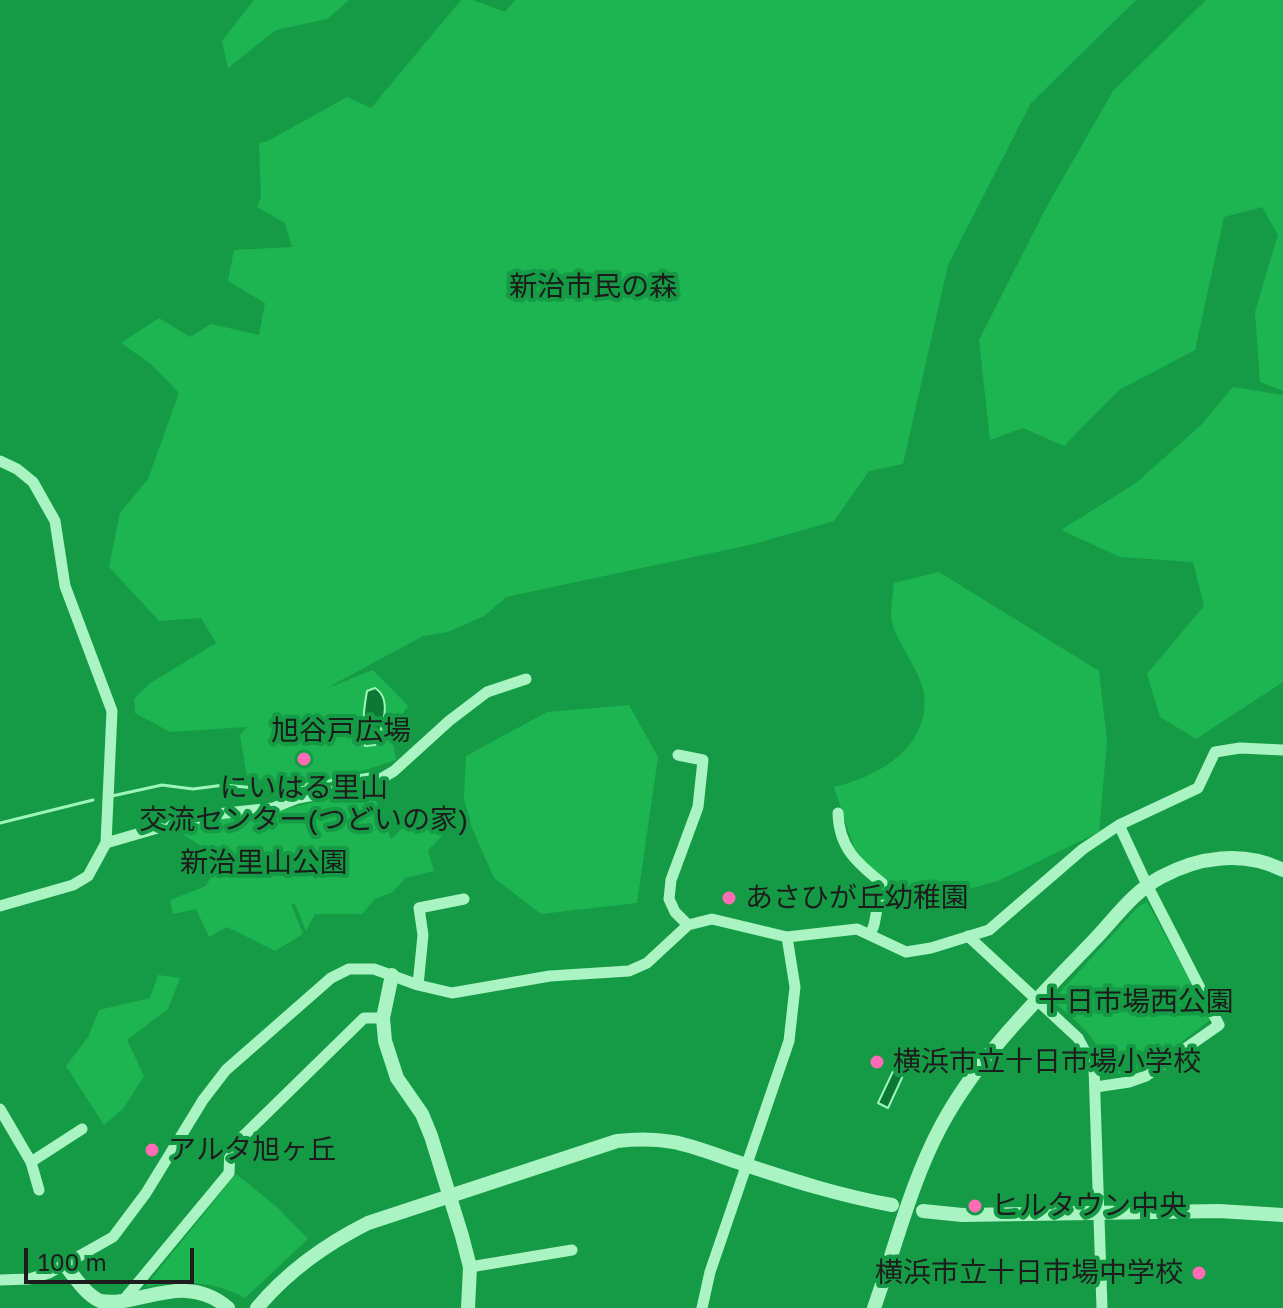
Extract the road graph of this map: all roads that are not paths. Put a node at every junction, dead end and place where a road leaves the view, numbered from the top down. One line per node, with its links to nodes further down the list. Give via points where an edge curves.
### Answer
1 (0, 461): 7 (street, via 33,482 45,498 55,521 65,586 112,711)
2 (526, 679): 7 (street, via 487,692 372,784 273,808 217,814)
3 (1283, 750): 6 (street, via 1215,752 1198,788)
4 (678, 755): 12 (street, via 703,760 698,807 669,899)
5 (838, 813): 13 (street, via 838,828 853,860 882,883)
6 (1119, 825): 9 (street); 14 (street, via 989,930)
7 (106, 843): 11 (street, via 88,876 73,885)
8 (1283, 870): 9 (street, via 1222,858 1193,863)
9 (1147, 885): 18 (street); 20 (street, via 1219,1025 1146,1076)
10 (464, 899): 17 (street, via 419,908 423,935)
11 (0, 906)
12 (688, 925): 15 (street, via 712,919); 17 (street, via 647,963 629,971 550,976 452,993)
13 (870, 935): 14 (street, via 906,952); 15 (street, via 857,929)
14 (968, 936): 18 (street)
15 (787, 937): 24 (street, via 795,987 789,1041)
16 (392, 975): 17 (street); 19 (street); 32 (street, via 349,969 331,978 226,1070 113,1237)
17 (418, 985)
18 (1037, 1000): 20 (street, via 1078,1038 1094,1068); 40 (street, via 963,1089 941,1127)
19 (383, 1018): 26 (street, via 391,1064 422,1114); 35 (street, via 364,1018 230,1149 229,1173)
20 (1096, 1087): 29 (street)
21 (0, 1109): 23 (street)
22 (82, 1129): 23 (street)
23 (31, 1162): 25 (street)
24 (746, 1165): 26 (street, via 675,1140 617,1141); 27 (street); 39 (street)
25 (39, 1190)
26 (449, 1196): 33 (street); 37 (street, via 340,1237 277,1283)
27 (892, 1205)
28 (923, 1211): 29 (street)
29 (1100, 1213): 30 (street); 41 (street)
30 (1283, 1215)
31 (572, 1250): 33 (street)
32 (65, 1265): 34 (street, via 29,1279); 35 (street, via 86,1292 101,1302)
33 (470, 1267): 38 (street)
34 (0, 1280)
35 (122, 1303): 36 (street, via 180,1293 206,1295)
36 (228, 1308)
37 (257, 1308)
38 (468, 1308)
39 (702, 1308)
40 (874, 1308)
41 (1102, 1308)

